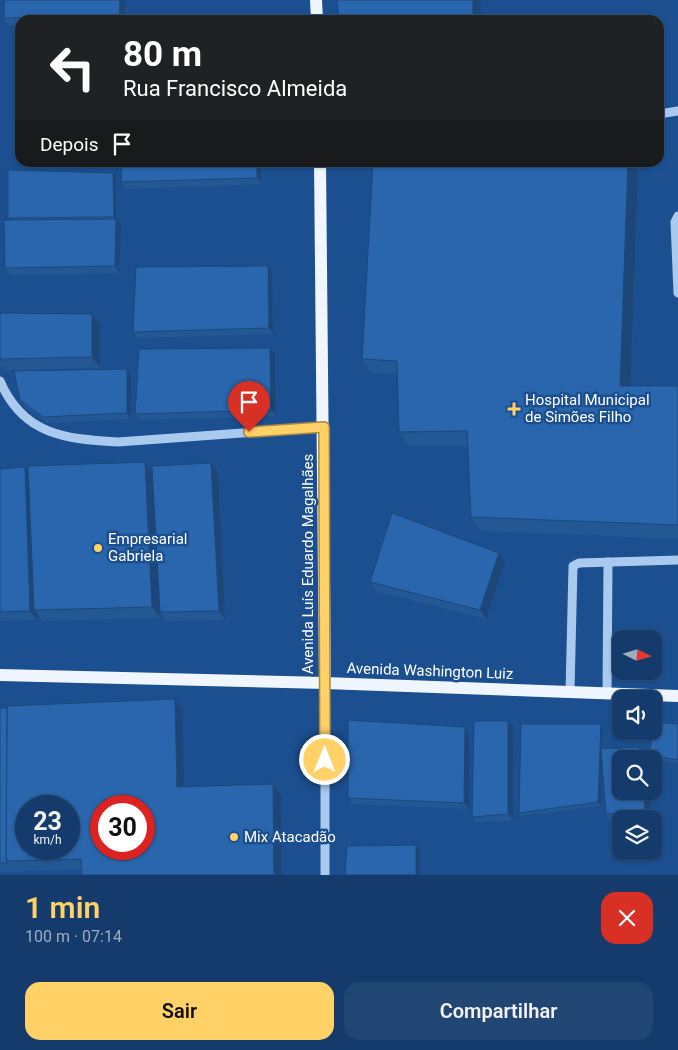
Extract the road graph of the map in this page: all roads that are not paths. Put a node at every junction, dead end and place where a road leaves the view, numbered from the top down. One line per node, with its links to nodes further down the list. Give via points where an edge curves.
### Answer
1 (316, 0): 2 (main road)
2 (317, 15)
3 (678, 111): 4 (street)
4 (664, 113)
5 (320, 167): 9 (main road, Avenida Luís Eduardo Magalhães)
6 (678, 216): 7 (street)
7 (678, 293)
8 (0, 381): 9 (street, via 20,414 46,431 87,440 118,442)
9 (324, 427): 13 (main road, Avenida Luís Eduardo Magalhães)
10 (678, 560): 11 (street)
11 (608, 562): 14 (street, via 579,562 572,570); 15 (street)
12 (0, 675): 13 (main road, Avenida Washington Luiz)
13 (325, 683): 14 (main road, Avenida Washington Luiz); 17 (street, Avenida Luís Eduardo Magalhães)
14 (570, 692): 15 (main road, Avenida Washington Luiz)
15 (607, 694): 16 (main road, Avenida Washington Luiz)
16 (678, 696)
17 (325, 875)

